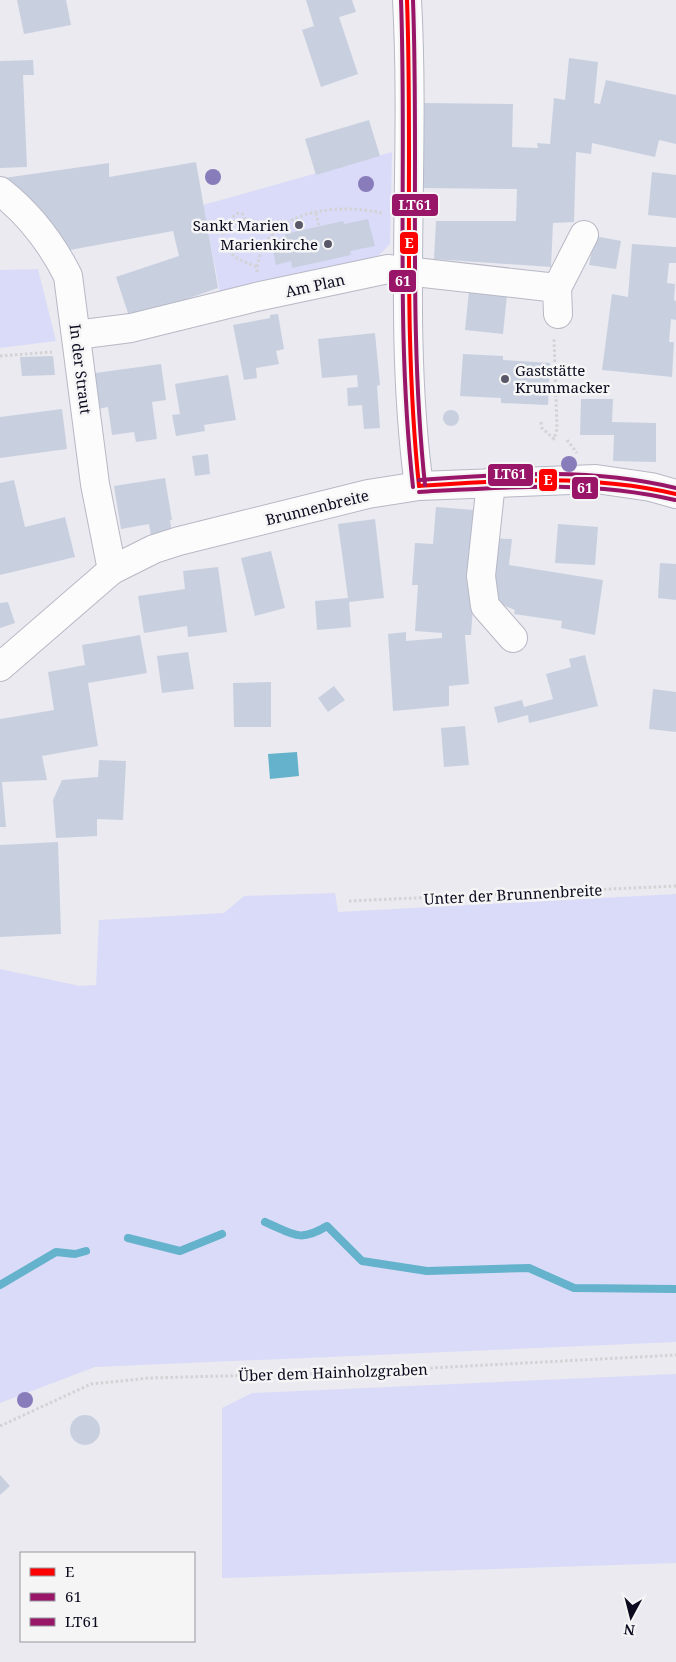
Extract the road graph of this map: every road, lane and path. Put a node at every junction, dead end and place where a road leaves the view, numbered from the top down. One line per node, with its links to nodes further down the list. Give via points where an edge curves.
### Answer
1 (407, 0): 6 (street)
2 (0, 191): 15 (street, In der Straut, via 26,215 58,255 68,276)
3 (316, 213): 6 (path, via 362,209); 7 (path); 8 (path, via 299,216)
4 (245, 219): 5 (path, via 238,226); 5 (path, via 238,214 234,215); 8 (path)
5 (233, 222): 11 (path, via 224,228 223,244 238,258)
6 (409, 222): 12 (street)
7 (319, 227)
8 (272, 232): 10 (path); 11 (path, via 264,244)
9 (584, 235): 14 (street)
10 (275, 246)
11 (258, 267): 13 (path)
12 (408, 271): 13 (street, Am Plan, via 388,269); 14 (street, Am Plan); 19 (street, via 409,391)
13 (256, 297): 15 (street, Am Plan)
14 (557, 301): 17 (path, via 554,332 557,429 554,439 542,428)
15 (77, 342): 16 (path); 21 (street, In der Straut, via 96,484)
16 (0, 356)
17 (541, 422)
18 (491, 482): 19 (street, Brunnenbreite); 20 (street, Brunnenbreite, via 596,479); 22 (street, via 481,576 486,606)
19 (418, 486): 21 (street, Brunnenbreite, via 368,494 179,541 154,549)
20 (676, 494)
21 (112, 570): 23 (street, Brunnenbreite, via 34,641)
22 (513, 638)
23 (0, 667)
24 (676, 886): 25 (path, Unter der Brunnenbreite)
25 (349, 901)
26 (676, 1355): 27 (path, Über dem Hainholzgraben, via 336,1373 149,1378 91,1384)
27 (0, 1426)

